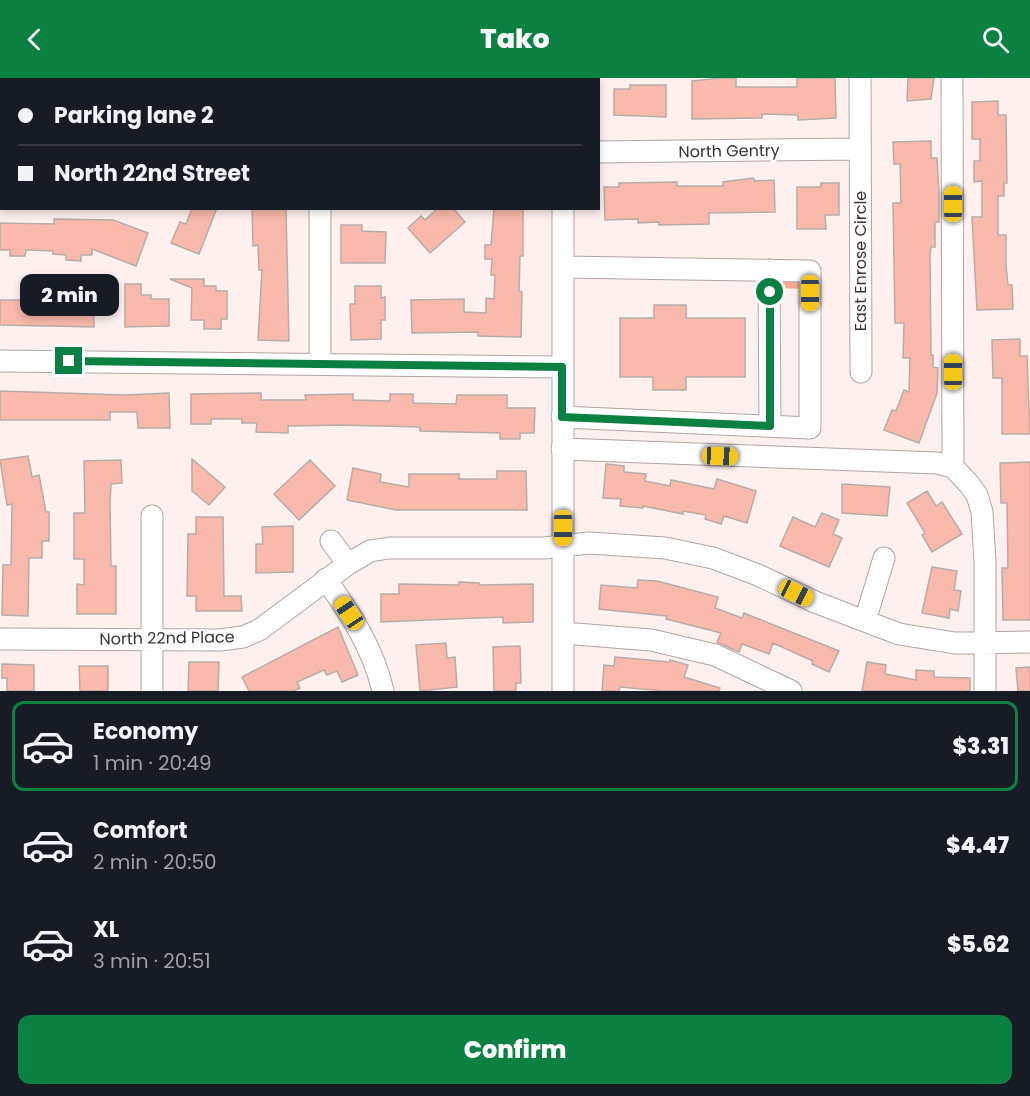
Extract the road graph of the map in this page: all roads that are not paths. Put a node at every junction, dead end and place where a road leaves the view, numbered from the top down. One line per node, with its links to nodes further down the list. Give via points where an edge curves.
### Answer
1 (860, 78): 3 (street, East Enrose Circle)
2 (952, 78): 16 (street)
3 (860, 149): 4 (street, North Gentry); 12 (street, East Enrose Circle)
4 (600, 152)
5 (320, 210): 10 (street)
6 (563, 210): 7 (street)
7 (563, 267): 8 (street); 11 (street)
8 (769, 270): 14 (street); 14 (street, via 810,270 810,428)
9 (0, 361): 10 (street)
10 (320, 363): 11 (street)
11 (562, 367): 13 (street)
12 (861, 372)
13 (562, 417): 14 (street); 15 (street)
14 (770, 426)
15 (562, 449): 16 (street, via 937,463); 19 (street)
16 (953, 467): 28 (street, via 977,495 982,512)
17 (152, 516): 26 (street)
18 (331, 541): 21 (street)
19 (563, 546): 21 (street, North 22nd Place, via 389,548 370,551); 23 (street, North 22nd Place, via 632,544 713,558); 24 (street)
20 (884, 558): 23 (street)
21 (348, 564): 22 (street, North 22nd Place)
22 (326, 579): 26 (street, North 22nd Place, via 259,630 243,637); 30 (street, via 360,629 374,658)
23 (865, 621): 28 (street, North 22nd Place, via 899,634 955,643)
24 (563, 633): 31 (street); 32 (street, via 651,640 715,655)
25 (0, 639): 26 (street, North 22nd Place)
26 (152, 640): 29 (street)
27 (1030, 642): 28 (street, North 22nd Place)
28 (985, 643): 33 (street)
29 (152, 691)
30 (383, 691)
31 (563, 691)
32 (791, 691)
33 (985, 691)

